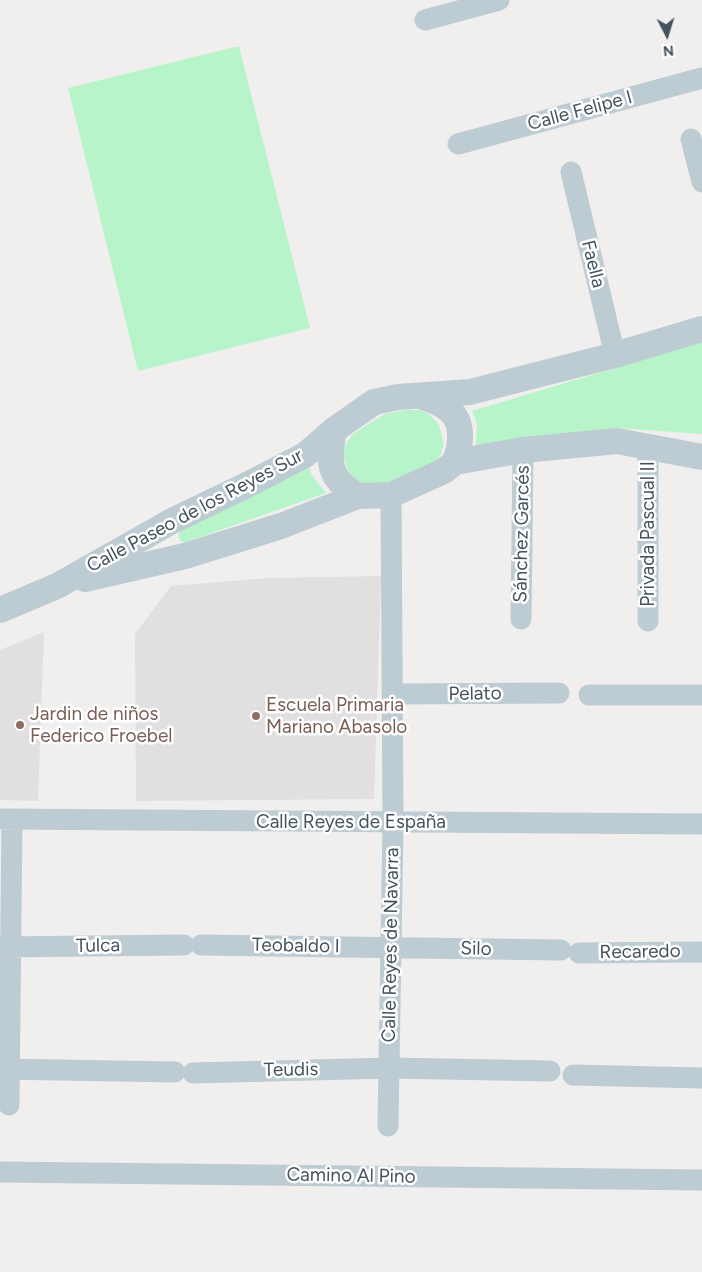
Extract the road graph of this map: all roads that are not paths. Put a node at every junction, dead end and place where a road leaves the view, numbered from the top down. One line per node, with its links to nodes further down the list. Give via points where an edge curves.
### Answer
1 (499, 0): 2 (street)
2 (425, 20)
3 (702, 78): 5 (street, Calle Felipe I)
4 (691, 139): 7 (street)
5 (458, 144)
6 (571, 172): 9 (street, Faella)
7 (702, 182)
8 (702, 329): 9 (street, Calle Paseo de los Reyes Sur)
9 (615, 355): 10 (street, Calle Paseo de los Reyes Sur, via 470,392)
10 (423, 397): 11 (street, Calle Paseo de los Reyes Sur, via 374,402); 15 (street, via 448,407 456,417 460,433)
11 (334, 430): 17 (street, via 331,466 343,485); 18 (street, Calle Paseo de los Reyes Sur, via 305,455 172,520)
12 (648, 447): 13 (street, via 617,441); 14 (street); 21 (street, Privada Pascual II)
13 (523, 450): 15 (street); 20 (street, Sánchez Garcés)
14 (702, 457)
15 (455, 462): 16 (street, via 444,471)
16 (391, 495): 17 (street); 23 (street, Calle Reyes de Navarra)
17 (358, 496): 18 (street, via 281,526 185,556)
18 (57, 586): 19 (street)
19 (0, 610)
20 (521, 619)
21 (648, 621)
22 (559, 693): 23 (street, Pelato)
23 (392, 694): 27 (street, Calle Reyes de Navarra)
24 (590, 695): 25 (street)
25 (702, 695)
26 (6, 819): 27 (street, Calle Reyes de España); 30 (street)
27 (393, 822): 28 (street, Calle Reyes de España); 31 (street, Calle Reyes de Navarra)
28 (702, 824)
29 (193, 945): 30 (street, Tulca); 31 (street, Teobaldo I)
30 (6, 947): 35 (street)
31 (391, 947): 32 (street, Silo); 34 (street, Calle Reyes de Navarra)
32 (570, 952): 33 (street, Recaredo)
33 (702, 952)
34 (389, 1068): 35 (street, Teudis, via 184,1072); 36 (street, Teudis); 40 (street, Calle Reyes de Navarra)
35 (5, 1069): 39 (street)
36 (550, 1071)
37 (573, 1074): 38 (street)
38 (702, 1078)
39 (9, 1105)
40 (388, 1126)
41 (0, 1172): 42 (street, Camino Al Pino)
42 (702, 1180)

